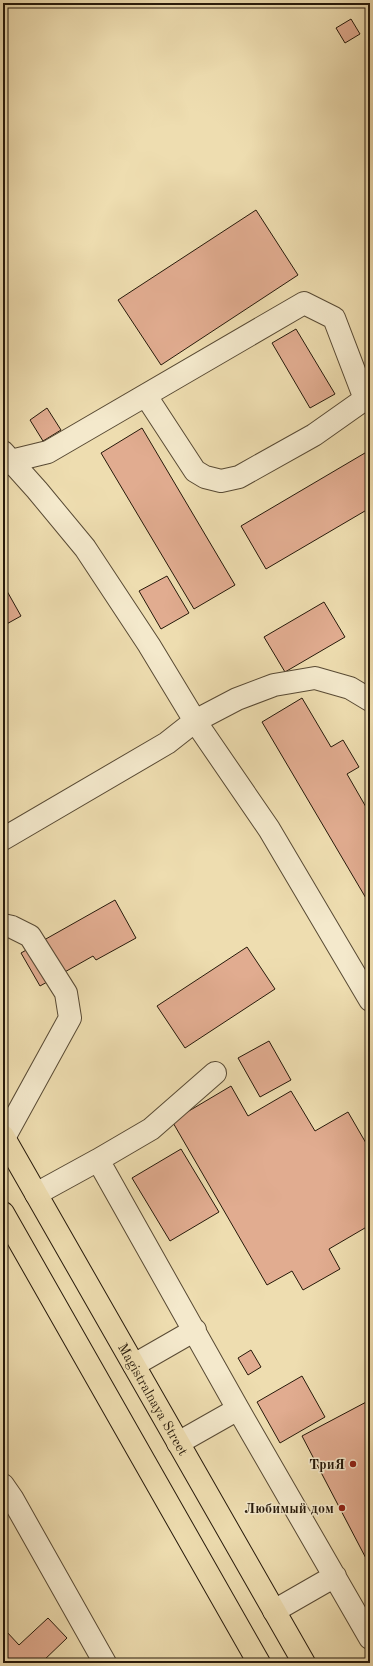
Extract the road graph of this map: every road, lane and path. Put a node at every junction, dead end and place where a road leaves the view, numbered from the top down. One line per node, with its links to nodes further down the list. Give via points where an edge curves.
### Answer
1 (146, 396): 1 (street, via 304,303 334,318 365,399 314,435 239,477 221,481 205,477 195,471); 2 (street, via 48,452)
2 (6, 459): 4 (street, via 85,548)
3 (370, 700): 4 (street, via 350,688 315,678 274,685 237,699)
4 (195, 721): 5 (street, via 167,743); 7 (street, via 269,829)
5 (3, 839)
6 (3, 925): 9 (street, via 30,936 66,994 70,1018)
7 (370, 1000)
8 (215, 1073): 10 (street, via 151,1129)
9 (4, 1137): 11 (main road, Magistralnaya Street)
10 (98, 1160): 11 (street); 13 (street)
11 (36, 1194): 14 (main road, Magistralnaya Street)
12 (3, 1213): 22 (main road)
13 (195, 1330): 14 (street); 15 (street)
14 (134, 1365): 16 (main road, Magistralnaya Street)
15 (238, 1409): 16 (street); 18 (street)
16 (178, 1443): 19 (main road, Magistralnaya Street)
17 (3, 1485): 21 (street)
18 (335, 1576): 19 (street); 20 (street)
19 (274, 1611): 23 (main road, Magistralnaya Street)
20 (370, 1638)
21 (106, 1663)
22 (259, 1663)
23 (304, 1663)

